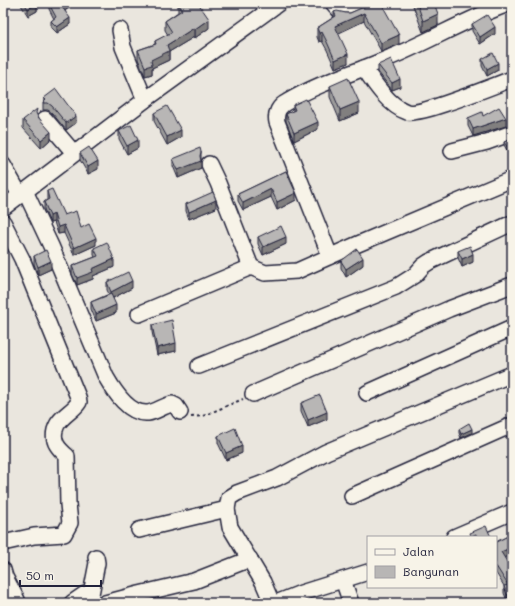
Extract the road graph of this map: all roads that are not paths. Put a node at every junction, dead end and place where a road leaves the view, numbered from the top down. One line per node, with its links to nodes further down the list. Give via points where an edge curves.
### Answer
1 (279, 3): 8 (street)
2 (333, 3): 3 (street, via 342,12 348,13)
3 (373, 3)
4 (511, 3): 6 (street)
5 (120, 30): 8 (street, via 123,47)
6 (364, 68): 7 (street, via 376,86 395,105 408,113 469,96); 20 (street, via 287,102 277,114 277,122)
7 (512, 79)
8 (145, 100): 12 (street)
9 (45, 119): 12 (street)
10 (512, 133): 11 (street)
11 (452, 151)
12 (74, 154): 16 (street)
13 (209, 164): 21 (street)
14 (3, 165): 16 (street)
15 (512, 179): 20 (street)
16 (22, 193): 17 (street); 29 (street, via 51,246 106,378 115,393 128,406 138,411 146,413 172,404)
17 (3, 208)
18 (3, 222): 36 (street, via 22,259 79,402 58,422 54,440 68,456 68,529 64,534)
19 (512, 223): 25 (street, via 429,262 396,287)
20 (330, 256): 21 (street, via 297,271 265,273)
21 (251, 267): 23 (street)
22 (512, 285): 28 (street, via 449,309)
23 (139, 314)
24 (512, 328): 27 (street)
25 (199, 366)
26 (512, 374): 32 (street, via 326,452 277,478 237,492 229,498)
27 (367, 393)
28 (253, 394)
29 (180, 412)
30 (512, 425): 31 (street)
31 (352, 496)
32 (226, 509): 34 (street); 38 (street, via 230,528)
33 (512, 512): 35 (street)
34 (139, 530)
35 (456, 536)
36 (3, 542)
37 (96, 557): 42 (street)
38 (250, 559): 45 (street, via 194,581); 46 (street)
39 (3, 570): 43 (street)
40 (367, 572): 41 (street)
41 (343, 580): 47 (street); 48 (street)
42 (95, 598): 44 (street, via 85,594)
43 (17, 600)
44 (72, 603)
45 (106, 603)
46 (272, 603)
47 (276, 603)
48 (351, 603)

